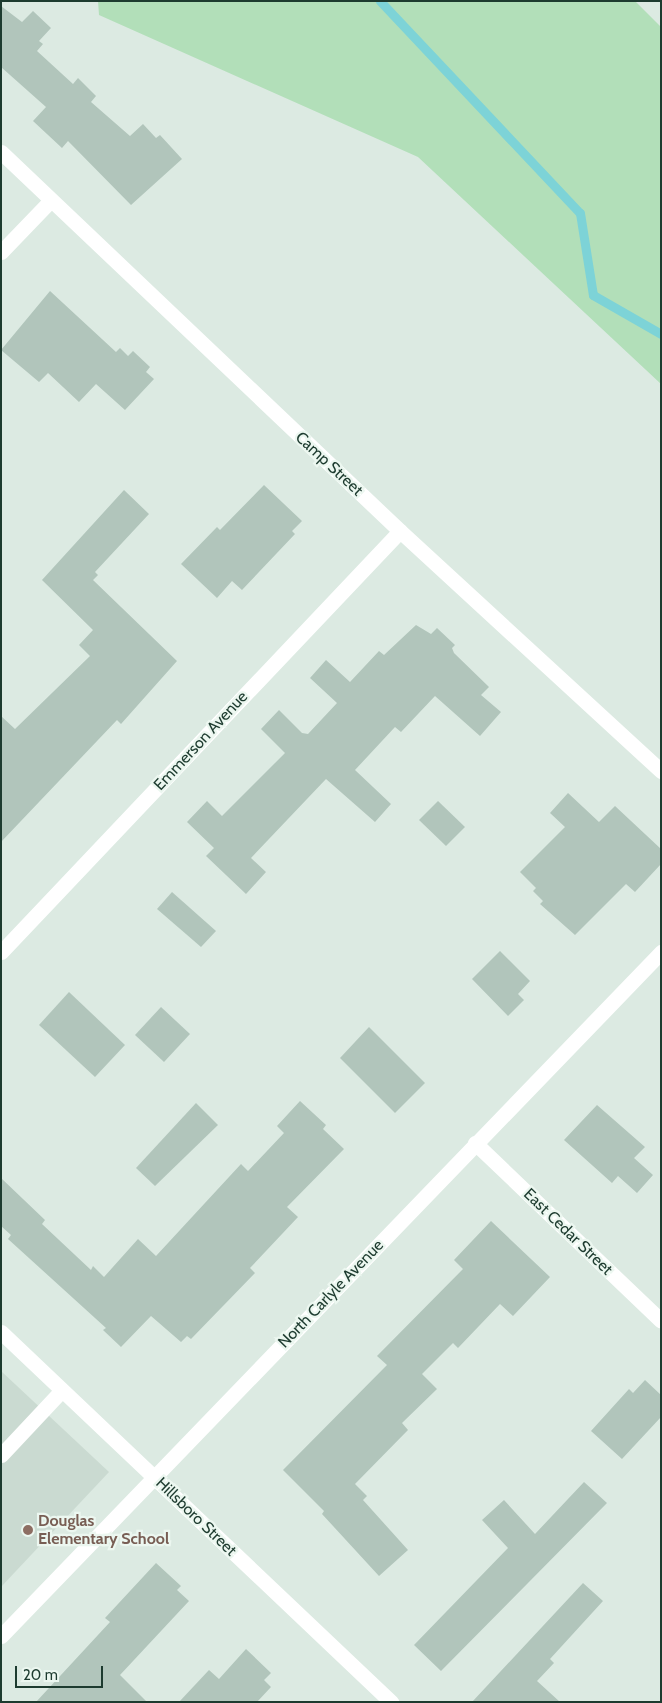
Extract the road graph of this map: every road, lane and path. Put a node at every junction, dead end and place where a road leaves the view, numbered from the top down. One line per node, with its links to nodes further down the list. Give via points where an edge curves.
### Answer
1 (1, 152): 2 (street, Camp Street)
2 (51, 200): 3 (street); 4 (street, Camp Street)
3 (1, 252)
4 (400, 531): 5 (street, Camp Street); 6 (street, Emmerson Avenue)
5 (661, 771)
6 (1, 952)
7 (661, 952): 8 (street, North Carlyle Avenue)
8 (475, 1143): 9 (street, East Cedar Street); 13 (street, North Carlyle Avenue)
9 (661, 1321)
10 (1, 1332): 11 (street, Hillsboro Street)
11 (62, 1390): 12 (street); 13 (street, Hillsboro Street)
12 (1, 1455)
13 (155, 1478): 14 (street, North Carlyle Avenue); 15 (street, Hillsboro Street)
14 (1, 1636)
15 (391, 1702)

